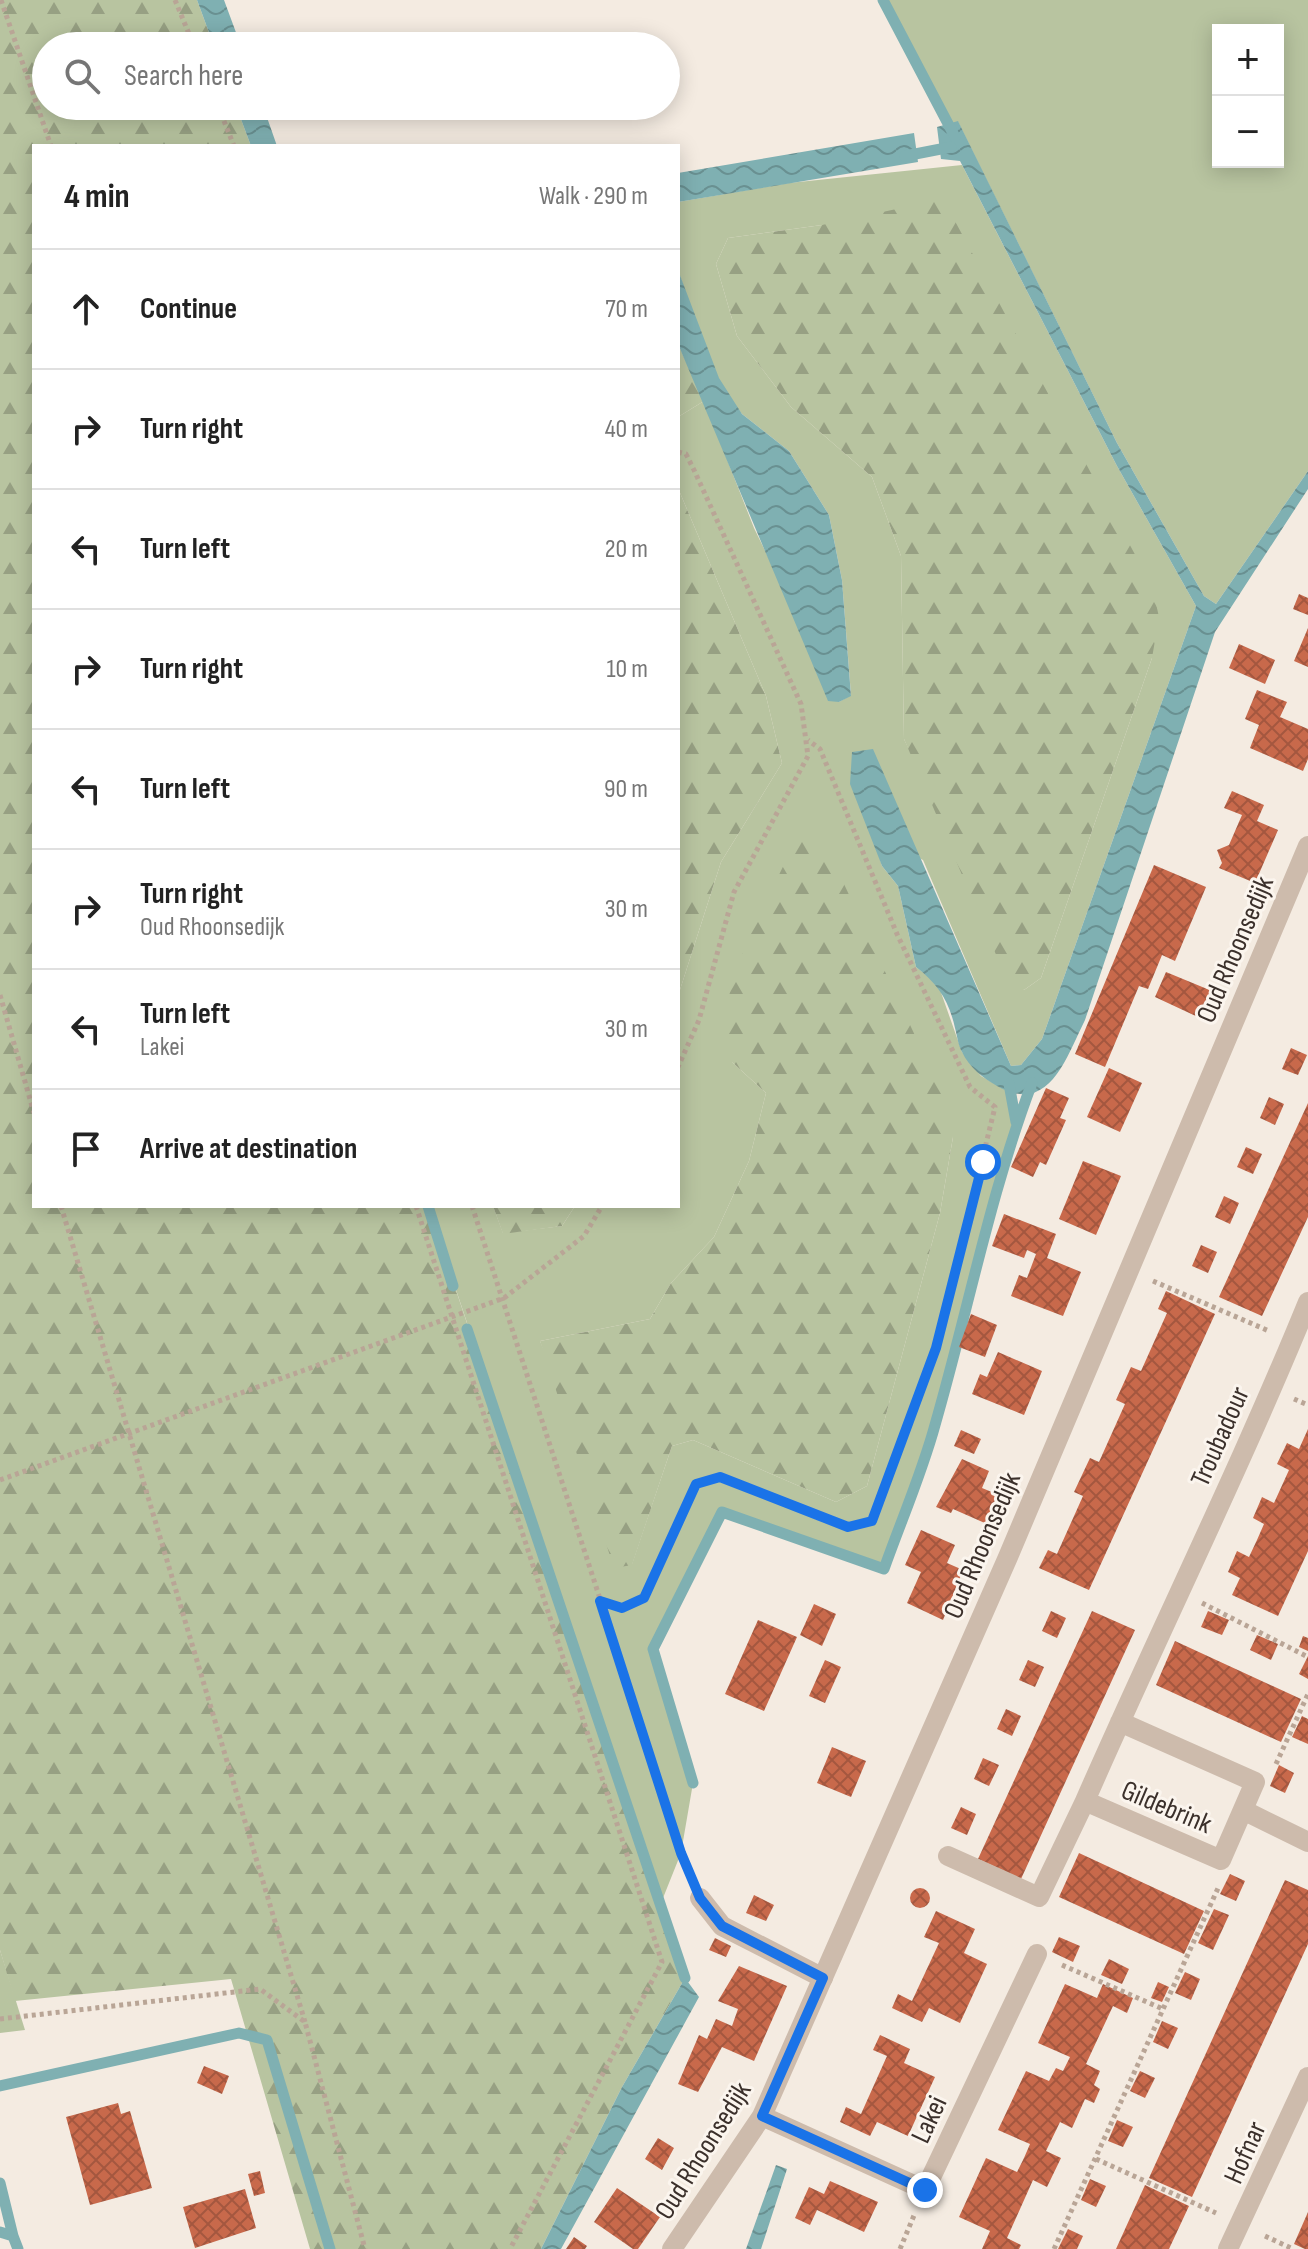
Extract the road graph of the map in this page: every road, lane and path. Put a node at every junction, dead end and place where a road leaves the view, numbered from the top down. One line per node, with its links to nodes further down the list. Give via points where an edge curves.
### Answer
1 (1, 0): 4 (path)
2 (175, 0): 3 (path)
3 (188, 32)
4 (32, 91)
5 (42, 120): 7 (path)
6 (224, 120): 8 (path)
7 (50, 144)
8 (233, 144)
9 (680, 452): 10 (path, via 694,470 801,704)
10 (808, 740): 13 (path, via 808,756 797,781 734,892 699,1020); 27 (path, via 820,749 897,934 970,1087 995,1107 983,1162 936,1348 872,1521 848,1527 720,1477 696,1484 644,1598 622,1608)
11 (1308, 846): 19 (street, Oud Rhoonsedijk)
12 (0, 995): 14 (path)
13 (680, 1063)
14 (32, 1106)
15 (62, 1208): 24 (path)
16 (417, 1208): 22 (path)
17 (473, 1208): 20 (path)
18 (601, 1208): 20 (path, via 584,1236)
19 (1127, 1270): 23 (path); 39 (street, Oud Rhoonsedijk)
20 (504, 1298): 22 (path); 27 (path)
21 (1308, 1302): 23 (street, Troubadour)
22 (453, 1316): 24 (path); 49 (path, via 662,1962)
23 (1292, 1341): 26 (street, Troubadour)
24 (126, 1435): 25 (path); 42 (path)
25 (0, 1480)
26 (1181, 1592): 28 (path); 30 (street, Gildebrink)
27 (600, 1601): 37 (path)
28 (1308, 1657)
29 (1308, 1694): 31 (path, via 1267,1783)
30 (1120, 1722): 31 (street, Gildebrink); 32 (street, Gildebrink)
31 (1255, 1782): 33 (street, Gildebrink)
32 (1085, 1801): 35 (street, Gildebrink, via 1039,1897); 36 (street, Gildebrink)
33 (1243, 1810): 34 (street, Gildebrink); 36 (street, Gildebrink)
34 (1308, 1842)
35 (948, 1856)
36 (1221, 1860): 40 (path, via 1223,1877)
37 (700, 1898): 39 (street, via 722,1926)
38 (1037, 1954): 40 (path); 46 (street, Lakei)
39 (823, 1978): 44 (street, Oud Rhoonsedijk)
40 (1163, 2009): 45 (path)
41 (0, 2019): 42 (path, via 260,1989)
42 (305, 2022): 48 (path)
43 (1308, 2077): 47 (street, Hofnar)
44 (762, 2116): 46 (street, Lakei); 50 (street, Oud Rhoonsedijk)
45 (1096, 2159): 47 (path); 52 (path)
46 (925, 2190): 51 (path)
47 (1242, 2224): 53 (street, Hofnar); 54 (path)
48 (365, 2249)
49 (510, 2249)
50 (672, 2249)
51 (900, 2249)
52 (1054, 2249)
53 (1228, 2249)
54 (1293, 2249)

